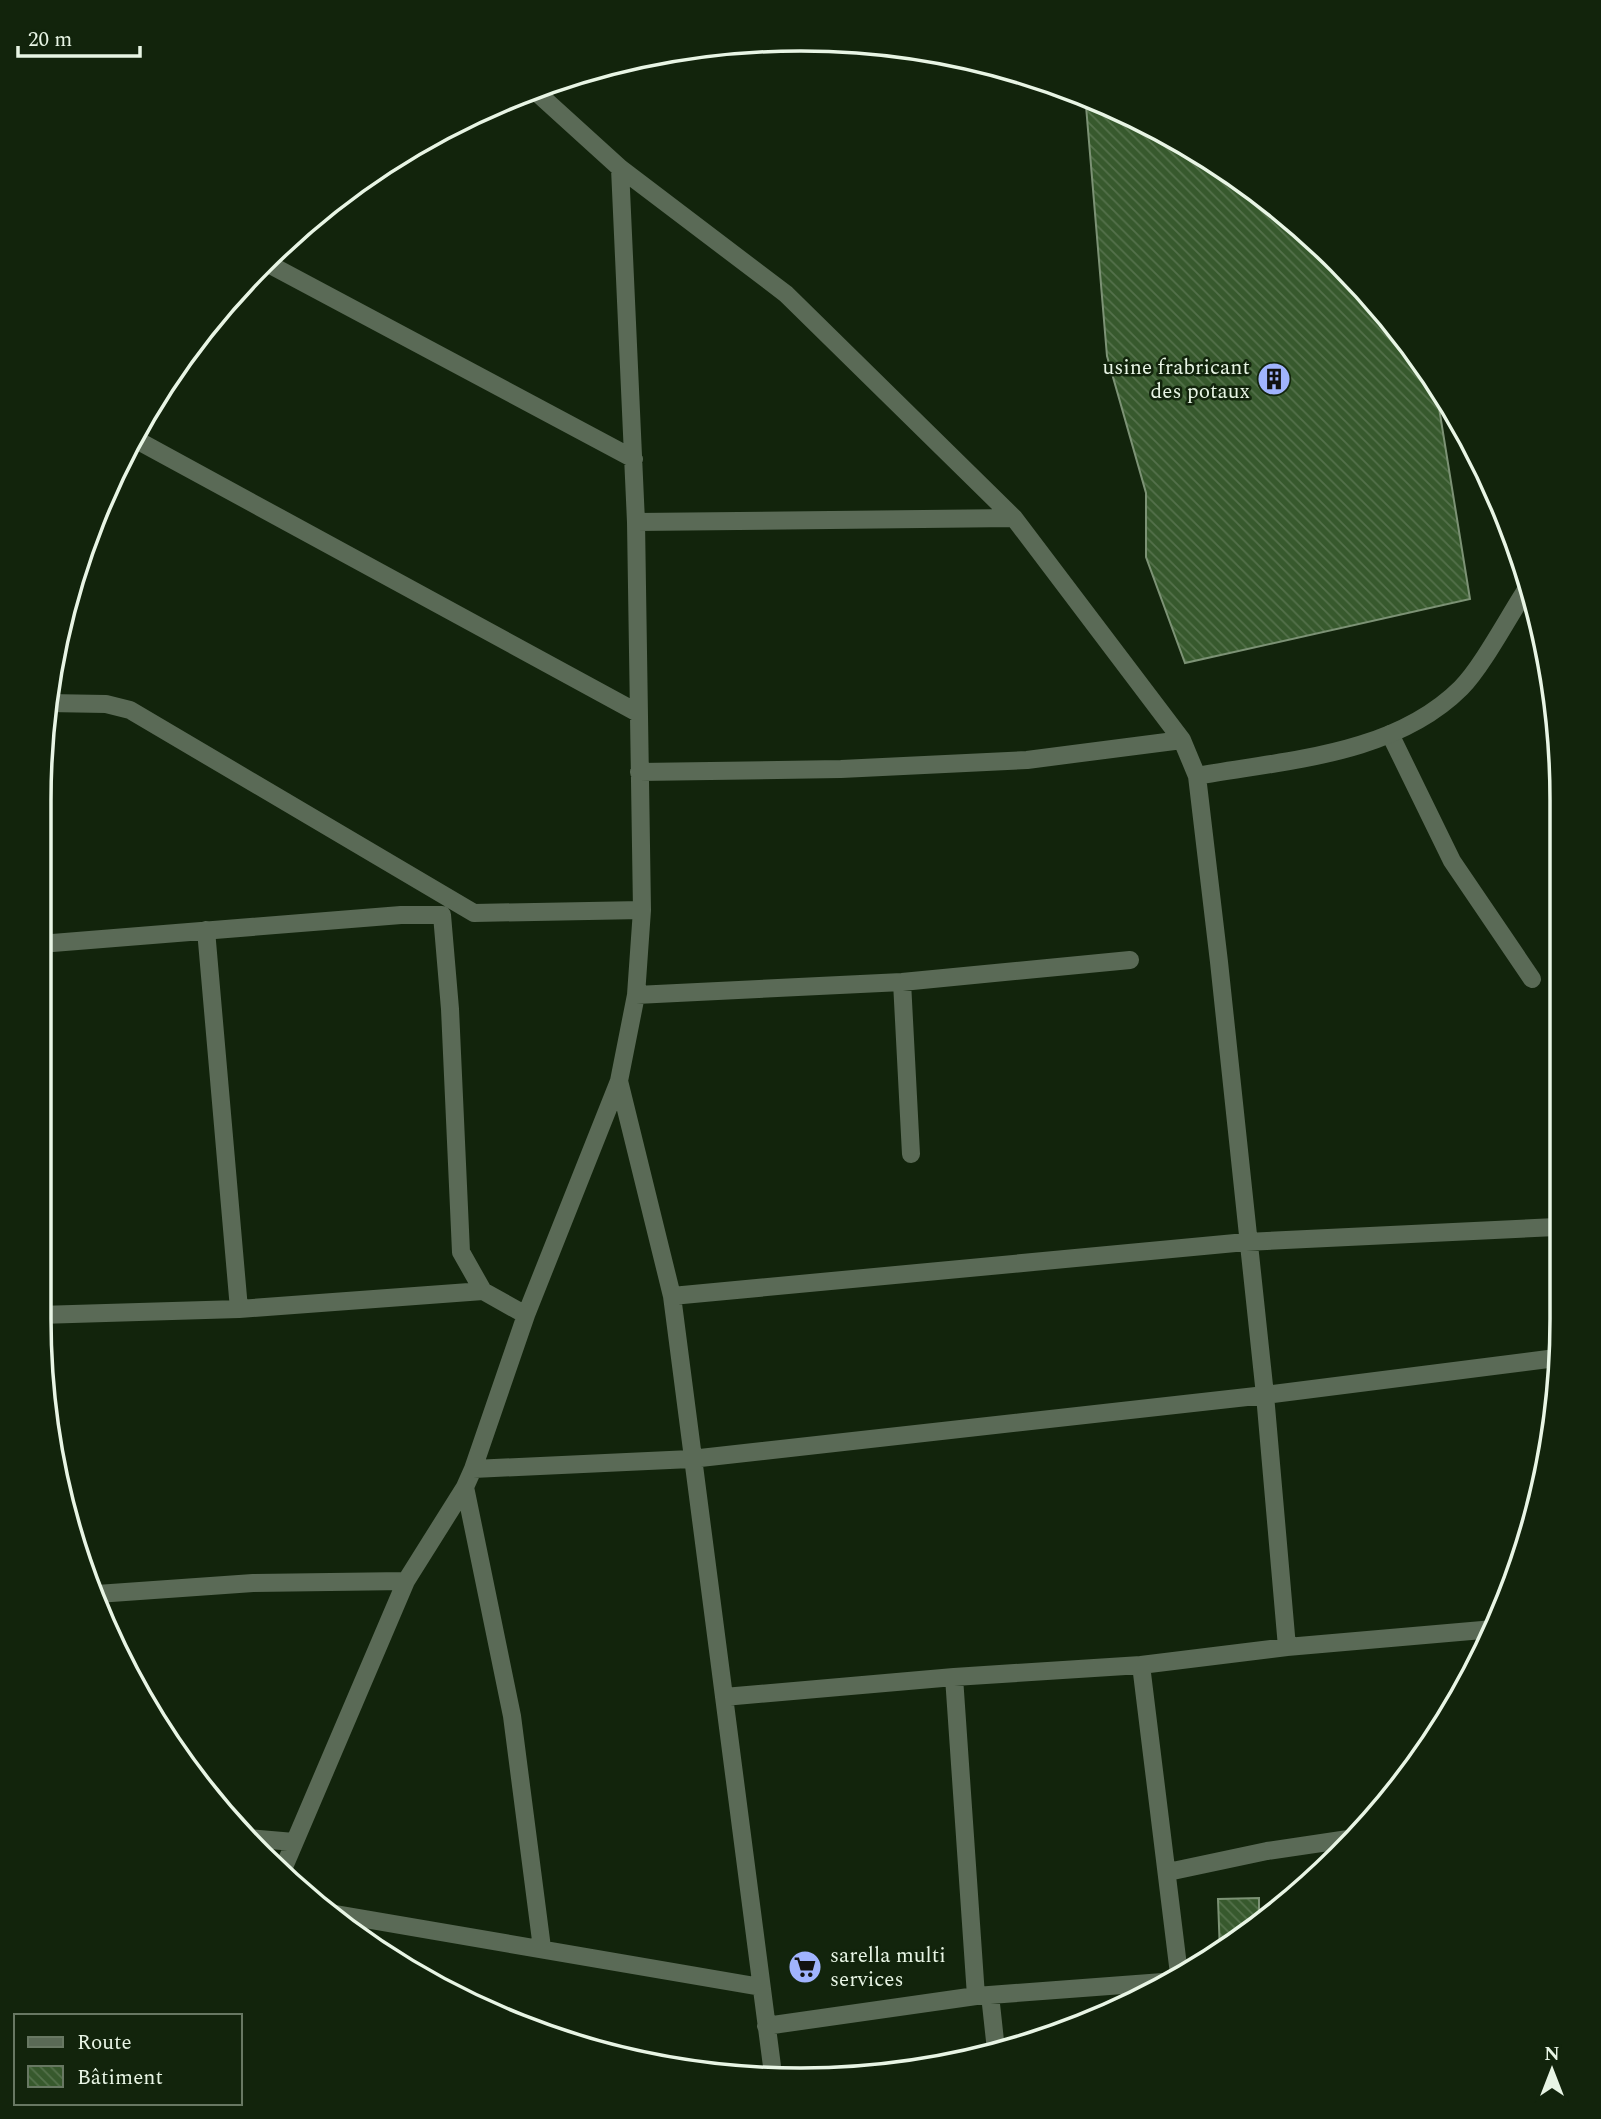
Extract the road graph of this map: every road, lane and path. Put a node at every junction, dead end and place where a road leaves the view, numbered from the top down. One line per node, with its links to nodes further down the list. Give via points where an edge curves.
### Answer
1 (542, 98): 2 (street)
2 (620, 168): 5 (street); 6 (street, via 786,294)
3 (274, 267): 5 (street)
4 (142, 443): 10 (street)
5 (634, 459): 7 (street)
6 (1014, 518): 7 (street); 12 (street)
7 (636, 522): 10 (street)
8 (1522, 596): 11 (street, via 1463,687 1431,713)
9 (57, 703): 16 (street, via 106,704 130,710)
10 (638, 713): 13 (street)
11 (1390, 734): 14 (street, via 1337,751); 21 (street, via 1452,861)
12 (1182, 740): 13 (street, via 1027,760); 14 (street)
13 (639, 772): 15 (street)
14 (1197, 776): 27 (street)
15 (642, 910): 16 (street); 23 (street)
16 (474, 913): 17 (street)
17 (442, 915): 18 (street); 28 (street, via 461,1252)
18 (206, 930): 19 (street); 30 (street)
19 (51, 943)
20 (1130, 960): 22 (street)
21 (1532, 979)
22 (902, 982): 23 (street); 25 (street)
23 (636, 995): 24 (street)
24 (619, 1081): 29 (street); 32 (street)
25 (911, 1154)
26 (1550, 1227): 27 (street)
27 (1246, 1242): 29 (street); 34 (street)
28 (483, 1292): 30 (street); 32 (street)
29 (671, 1296): 35 (street)
30 (239, 1309): 31 (street)
31 (51, 1315)
32 (526, 1315): 36 (street)
33 (1549, 1360): 34 (street)
34 (1265, 1395): 35 (street); 41 (street)
35 (691, 1459): 36 (street); 44 (street)
36 (473, 1469): 37 (street)
37 (465, 1487): 38 (street); 51 (street, via 512,1716)
38 (406, 1581): 39 (street, via 253,1583); 47 (street)
39 (104, 1594)
40 (1482, 1630): 41 (street)
41 (1287, 1647): 42 (street)
42 (1141, 1665): 43 (street); 49 (street)
43 (954, 1677): 44 (street); 55 (street)
44 (724, 1697): 54 (street)
45 (261, 1839): 47 (street)
46 (1339, 1840): 49 (street)
47 (294, 1842): 48 (street)
48 (285, 1863)
49 (1168, 1872): 52 (street)
50 (348, 1916): 51 (street)
51 (542, 1948): 54 (street)
52 (1178, 1966)
53 (1147, 1983): 55 (street)
54 (761, 1987): 56 (street)
55 (983, 1995): 56 (street); 57 (street)
56 (766, 2026): 58 (street)
57 (994, 2043)
58 (772, 2067)

